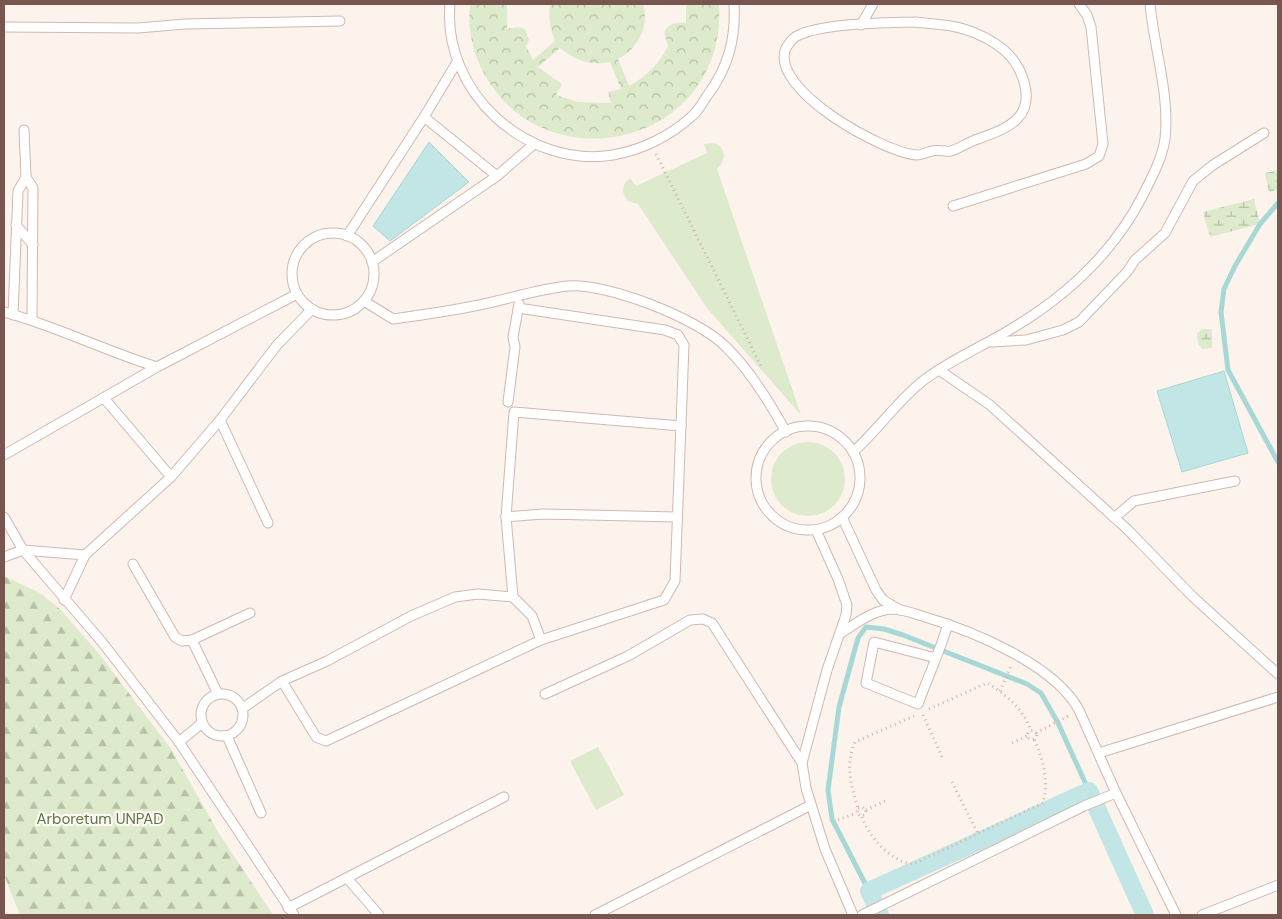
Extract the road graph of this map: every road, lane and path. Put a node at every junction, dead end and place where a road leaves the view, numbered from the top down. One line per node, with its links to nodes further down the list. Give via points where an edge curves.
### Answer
1 (450, 4): 9 (lane, via 449,21)
2 (734, 4): 14 (lane, via 736,29 722,77 692,116)
3 (873, 4): 7 (lane)
4 (1079, 4): 17 (lane, via 1091,27 1103,144 1099,156 1086,164)
5 (1150, 4): 29 (lane, via 1165,123 1165,140 1152,178 1119,236 1101,258 1040,310)
6 (340, 21): 8 (lane, via 138,28)
7 (860, 25): 7 (lane, via 939,24 964,29 988,40 1004,50 1016,64 1025,88 1024,108 1018,118 1004,128 951,150 919,155 860,133 822,108 791,77 783,61 789,44 798,35)
8 (4, 27)
9 (457, 62): 10 (lane); 13 (lane, via 475,96 501,124)
10 (424, 117): 15 (lane); 19 (lane)
11 (24, 130): 16 (lane)
12 (1264, 133): 29 (lane, via 1193,181 1165,233 1135,260 1079,322 1026,340)
13 (534, 144): 14 (lane, via 573,155 613,155); 15 (lane)
14 (651, 144): 32 (path)
15 (496, 176): 21 (lane)
16 (26, 177): 18 (lane, via 18,191); 20 (lane, via 33,188)
17 (953, 206)
18 (16, 225): 20 (lane); 27 (lane)
19 (347, 236): 21 (lane, via 363,246); 22 (lane, via 327,234 316,237 299,251 292,272)
20 (33, 245): 28 (lane)
21 (372, 262): 24 (lane, via 373,283)
22 (297, 294): 26 (lane); 30 (lane)
23 (520, 296): 24 (lane, via 393,319); 25 (lane); 37 (lane, via 577,286 634,298 659,307 724,345 767,397)
24 (364, 302): 26 (lane, via 339,315)
25 (518, 308): 34 (lane); 36 (lane, via 665,330 678,335 684,345)
26 (312, 309): 35 (lane, via 277,345)
27 (8, 314): 28 (lane)
28 (32, 319): 30 (lane, via 112,353)
29 (989, 342): 31 (lane)
30 (157, 367): 33 (lane)
31 (939, 370): 38 (lane, via 924,380); 46 (lane, via 990,405)
32 (766, 376)
33 (104, 398): 39 (lane); 40 (lane)
34 (508, 402)
35 (220, 420): 40 (lane); 47 (lane)
36 (680, 426): 42 (lane, via 514,412); 43 (lane)
37 (786, 432): 38 (lane, via 804,427 826,430 837,436); 48 (lane, via 773,440 760,457 756,483 758,496 769,513 781,523 793,528)
38 (852, 452): 44 (lane, via 860,484 851,507)
39 (4, 455)
40 (171, 477): 50 (lane)
41 (1235, 481): 46 (lane, via 1134,501)
42 (506, 517): 43 (lane, via 543,514); 53 (lane)
43 (676, 517): 60 (lane, via 675,580 664,600)
44 (842, 517): 48 (lane); 55 (lane, via 876,590 883,600)
45 (4, 518): 49 (lane)
46 (1114, 518): 63 (lane, via 1192,596)
47 (268, 523)
48 (816, 530): 58 (lane, via 847,605)
49 (23, 550): 50 (lane); 51 (lane); 54 (lane)
50 (85, 554): 54 (lane)
51 (4, 557)
52 (133, 564): 59 (lane, via 174,637 182,641)
53 (513, 597): 60 (lane, via 532,616); 64 (lane, via 478,594 455,597 410,616 328,661)
54 (64, 600): 78 (lane, via 102,642)
55 (900, 610): 57 (lane); 58 (lane, via 878,611)
56 (250, 613): 59 (lane)
57 (948, 624): 61 (lane, via 974,633); 62 (lane)
58 (841, 633): 82 (lane, via 827,670)
59 (192, 640): 66 (lane)
60 (541, 640): 64 (lane, via 326,740 316,736)
61 (1016, 656): 65 (path); 70 (lane, via 1060,684)
62 (937, 657): 62 (lane, via 918,704 866,683 874,642)
63 (1278, 674)
64 (282, 680): 69 (lane)
65 (1000, 691): 71 (path, via 987,683); 73 (path, via 1022,713)
66 (218, 694): 69 (lane, via 233,696); 72 (lane, via 206,701 202,708)
67 (545, 694): 82 (lane, via 628,656 690,620 702,619 712,623)
68 (1278, 696): 80 (lane)
69 (243, 708): 75 (lane, via 243,722 234,734)
70 (1079, 710): 74 (path); 80 (lane)
71 (921, 712): 81 (path); 88 (path, via 855,742 849,766)
72 (202, 723): 75 (lane, via 212,734); 78 (lane)
73 (1031, 731): 74 (path); 76 (path)
74 (1036, 733): 77 (path)
75 (226, 736): 90 (lane)
76 (1027, 736): 77 (path); 79 (path)
77 (1034, 739): 94 (path, via 1044,765 1043,803)
78 (179, 742): 97 (lane)
79 (1012, 743)
80 (1099, 753): 84 (lane)
81 (942, 759)
82 (802, 763): 87 (lane)
83 (952, 782): 94 (path)
84 (1116, 793): 101 (lane); 102 (lane)
85 (504, 797): 95 (lane)
86 (886, 801): 89 (path)
87 (811, 805): 99 (lane); 100 (lane, via 825,849)
88 (858, 808): 89 (path); 91 (path)
89 (866, 810): 92 (path)
90 (261, 813)
91 (857, 814): 92 (path); 93 (path)
92 (862, 817): 94 (path, via 880,843 903,863 913,864)
93 (838, 820)
94 (978, 834)
95 (347, 878): 97 (lane); 98 (lane)
96 (1278, 885): 103 (lane)
97 (291, 912)
98 (379, 915)
99 (595, 915)
100 (853, 915)
101 (863, 915)
102 (1176, 915)
103 (1202, 915)

